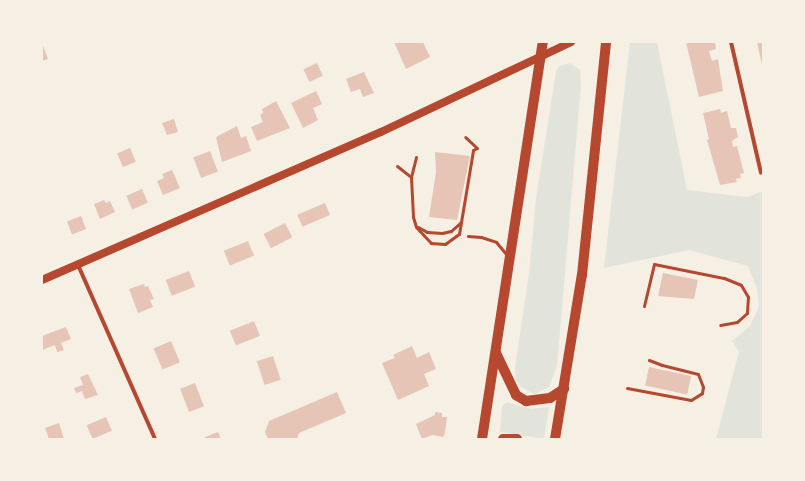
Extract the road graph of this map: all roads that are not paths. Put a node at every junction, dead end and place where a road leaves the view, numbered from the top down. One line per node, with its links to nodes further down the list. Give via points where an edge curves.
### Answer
1 (543, 42): 5 (highway)
2 (571, 42): 5 (main road)
3 (606, 42): 22 (highway, via 586,245)
4 (731, 42): 9 (street)
5 (541, 56): 14 (highway); 15 (main road, via 385,130)
6 (464, 137): 11 (lane, via 477,148 472,150)
7 (416, 157): 10 (lane)
8 (397, 166): 10 (lane)
9 (761, 174)
10 (411, 177): 12 (lane)
11 (461, 222): 12 (lane, via 451,231 442,233 426,232); 12 (lane, via 459,234 445,244 431,243)
12 (416, 227)
13 (468, 236): 14 (lane, via 496,242)
14 (510, 258): 19 (highway)
15 (78, 265): 16 (main road); 23 (street)
16 (42, 280)
17 (644, 306): 18 (lane, via 654,264 724,278 741,285 748,297 747,313 737,322)
18 (720, 325)
19 (496, 353): 22 (highway, via 516,395 526,401 550,398); 24 (highway)
20 (649, 360): 21 (lane, via 662,366 698,374 703,387 702,393 691,400)
21 (627, 388)
22 (564, 389): 27 (highway)
23 (155, 439)
24 (482, 439)
25 (503, 439): 26 (highway)
26 (517, 439)
27 (555, 439)

